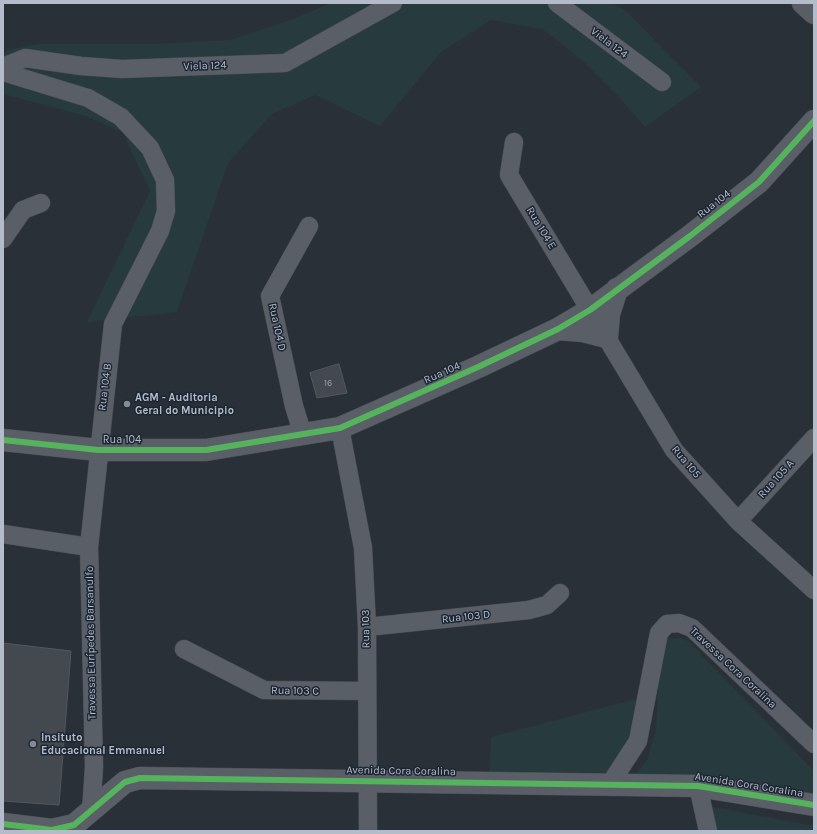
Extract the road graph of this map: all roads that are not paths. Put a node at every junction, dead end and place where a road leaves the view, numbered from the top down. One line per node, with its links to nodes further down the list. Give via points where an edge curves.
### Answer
1 (393, 3): 5 (street, Viela 124, via 285,63 122,69 25,58)
2 (557, 3): 7 (street, Viela 124)
3 (803, 3): 4 (main road)
4 (814, 13)
5 (3, 67)
6 (3, 72): 21 (street, Rua 104 B, via 88,98 121,117 150,148 165,180 166,211 160,231 113,324)
7 (662, 82)
8 (814, 121): 13 (street, Rua 104, via 759,182)
9 (514, 142): 14 (street, Rua 104 E, via 509,175)
10 (41, 203): 12 (street, via 22,210)
11 (309, 226): 18 (street, Rua 104 D, via 270,296 294,406)
12 (3, 239)
13 (618, 289): 14 (street, Rua 104); 16 (street, via 609,314)
14 (590, 310): 15 (street, Rua 104); 16 (street, Rua 105)
15 (558, 329): 16 (street, Rua 104, via 583,331); 17 (street, Rua 104)
16 (607, 337): 22 (street, Rua 105, via 674,450)
17 (340, 428): 18 (street, Rua 104); 27 (street, Rua 103, via 364,548)
18 (303, 435): 21 (street, Rua 104, via 206,450)
19 (814, 438): 22 (street, Rua 105 A)
20 (3, 440): 21 (street, Rua 104)
21 (98, 450): 24 (street, Travessa Eurípedes Barsanulfo)
22 (738, 521): 25 (street, Rua 105)
23 (3, 534): 24 (street)
24 (89, 546): 35 (street, Travessa Eurípedes Barsanulfo, via 94,767)
25 (814, 590)
26 (560, 593): 27 (street, Rua 103 D, via 547,605 529,610)
27 (367, 627): 29 (street, Rua 103)
28 (184, 649): 29 (street, Rua 103 C, via 264,690)
29 (367, 691): 31 (street, Rua 103)
30 (814, 744): 32 (street, Travessa Cora Coralina, via 692,628 680,622 667,624 659,633 638,741)
31 (369, 780): 32 (street, Avenida Cora Coralina); 35 (street, Avenida Cora Coralina, via 140,778 124,782); 37 (street, Rua 103)
32 (610, 784): 33 (street, Avenida Cora Coralina)
33 (698, 786): 34 (street, Avenida Cora Coralina); 38 (street)
34 (814, 805)
35 (92, 811): 36 (street, Avenida Cora Coralina, via 74,825 63,828 52,830)
36 (11, 827)
37 (368, 831)
38 (708, 831)

